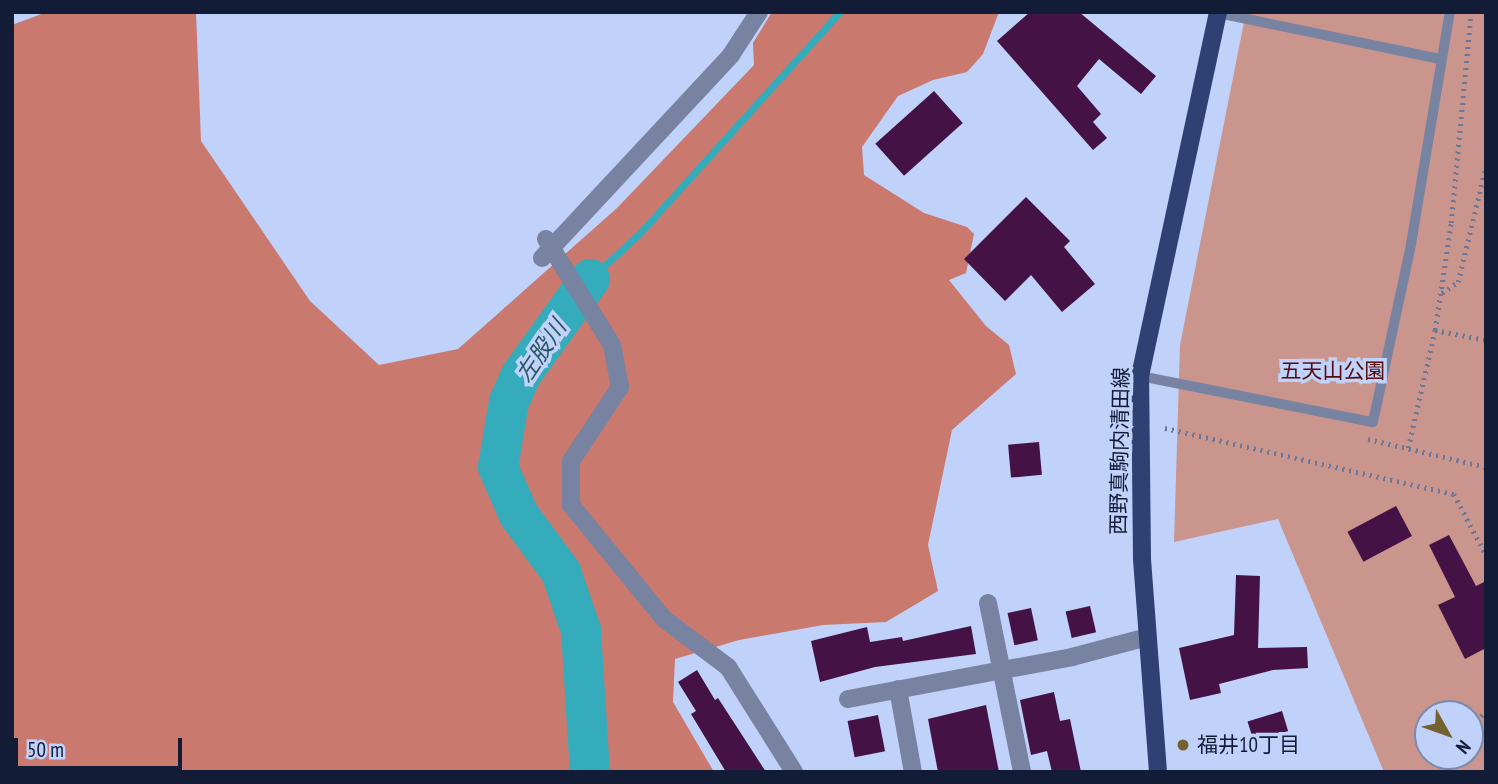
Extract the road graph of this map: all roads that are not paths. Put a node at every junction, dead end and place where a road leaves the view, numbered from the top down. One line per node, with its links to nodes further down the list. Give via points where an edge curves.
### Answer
1 (759, 12): 6 (street, via 731,55)
2 (1450, 12): 4 (lane)
3 (1218, 13): 4 (lane); 7 (main road, 西野真駒内清田線)
4 (1441, 60): 7 (lane, via 1411,244 1373,422)
5 (546, 239): 13 (street, bridge, via 612,345 620,387 571,461 571,505 664,619 728,667)
6 (541, 258)
7 (1140, 376): 9 (main road, 西野真駒内清田線)
8 (988, 603): 10 (street)
9 (1147, 637): 10 (street); 16 (main road, 西野真駒内清田線)
10 (999, 671): 11 (street); 15 (street)
11 (898, 690): 12 (street); 14 (street)
12 (848, 699)
13 (794, 772)
14 (913, 772)
15 (1022, 772)
16 (1158, 772)

